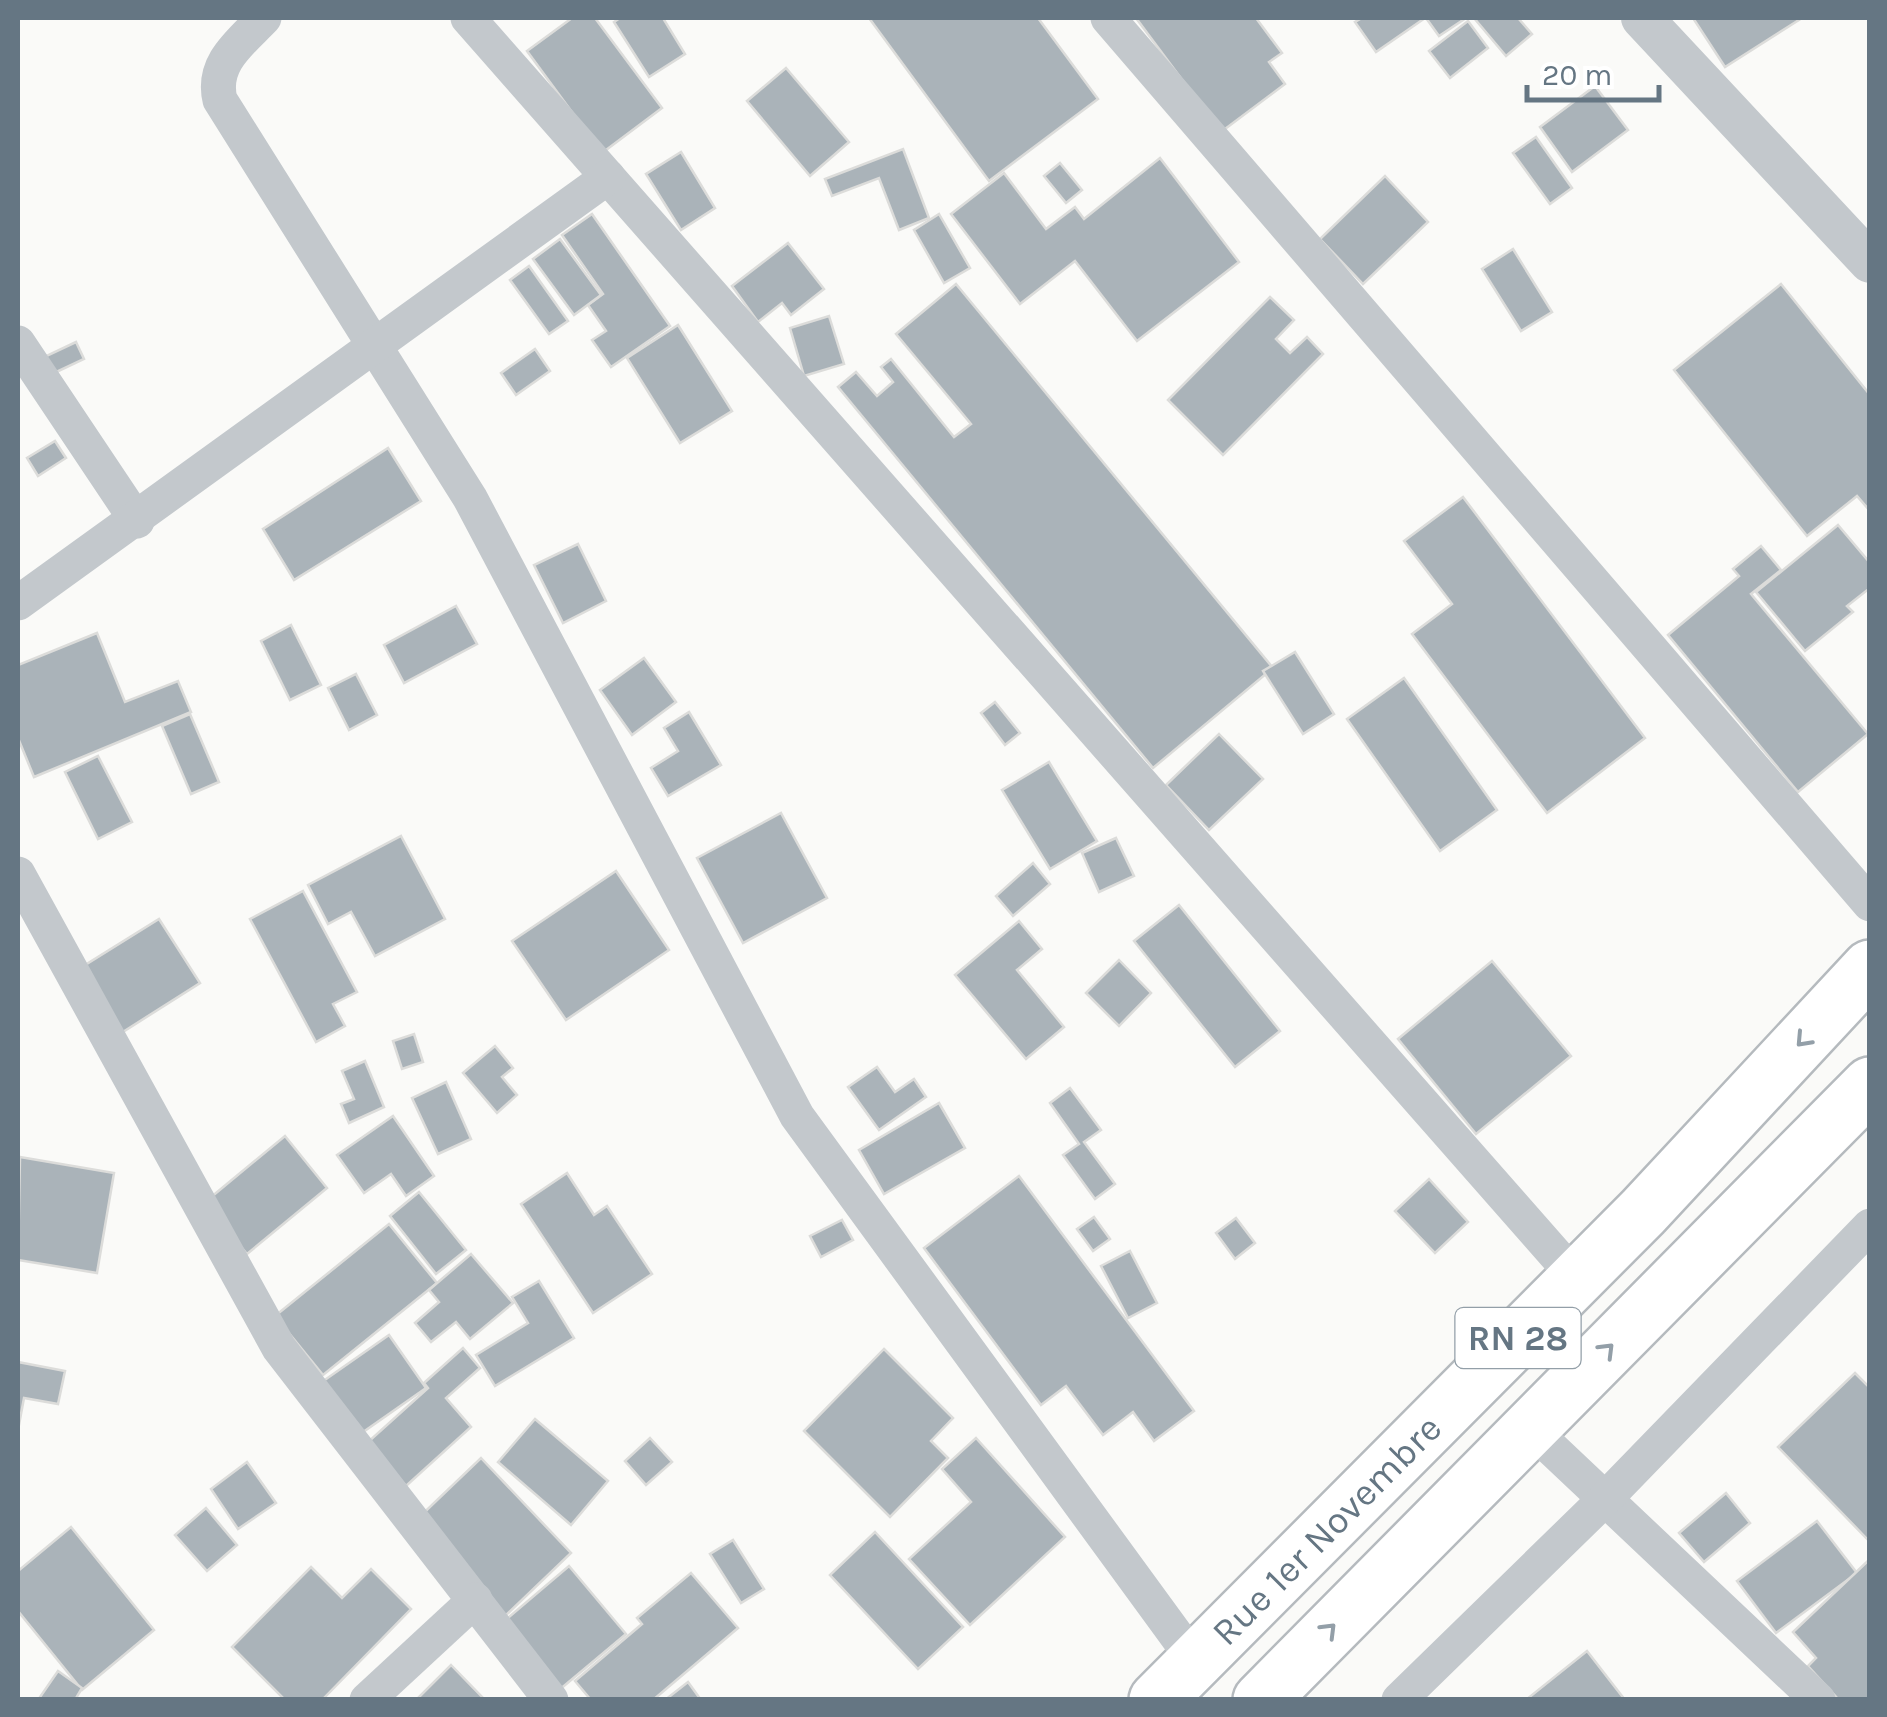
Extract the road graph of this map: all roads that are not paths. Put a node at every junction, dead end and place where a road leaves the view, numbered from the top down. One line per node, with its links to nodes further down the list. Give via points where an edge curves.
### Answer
1 (264, 18): 8 (street, via 224,59 220,100)
2 (468, 18): 5 (street)
3 (1108, 18): 12 (street)
4 (1642, 18): 6 (street)
5 (608, 177): 8 (street); 16 (street)
6 (1870, 262)
7 (18, 342): 9 (street)
8 (376, 342): 9 (street); 20 (street, via 470,498 797,1116)
9 (136, 520): 10 (street)
10 (18, 602)
11 (18, 874): 19 (street, via 279,1348)
12 (1870, 904)
13 (1870, 968): 16 (main road, Rue 1er Novembre / RN 28, one-way to 16)
14 (1870, 1085): 17 (main road, RN 28, one-way to 14)
15 (1870, 1226): 18 (street)
16 (1576, 1279): 20 (main road, Rue 1er Novembre / RN 28)
17 (1530, 1428): 18 (street); 24 (main road, RN 28, one-way to 17)
18 (1605, 1499): 25 (street); 26 (street)
19 (475, 1600): 21 (street); 22 (street)
20 (1195, 1661): 23 (main road, Rue 1er Novembre / RN 28)
21 (367, 1700)
22 (552, 1700)
23 (1157, 1700)
24 (1261, 1700)
25 (1399, 1700)
26 (1818, 1700)

